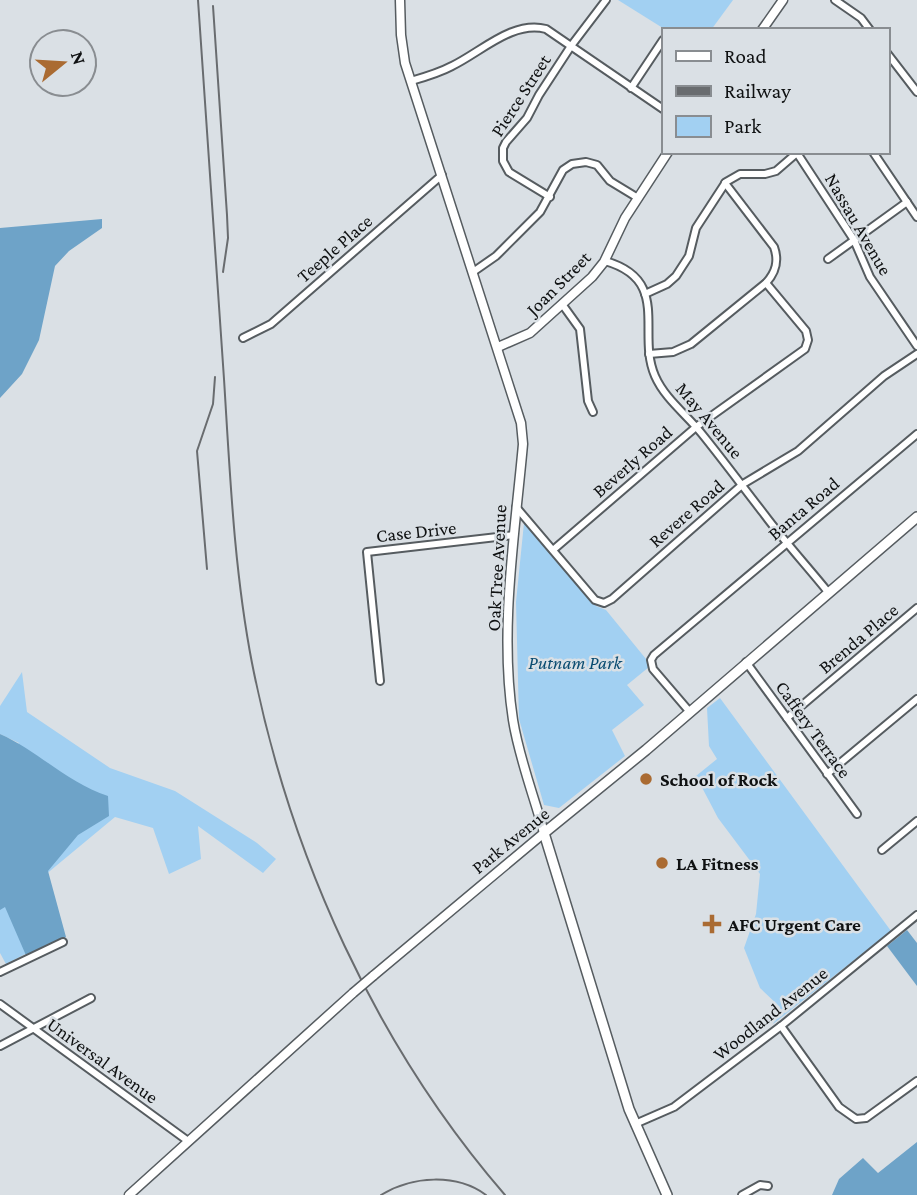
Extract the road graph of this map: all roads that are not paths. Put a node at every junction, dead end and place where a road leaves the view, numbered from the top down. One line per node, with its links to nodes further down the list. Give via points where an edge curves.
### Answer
1 (400, 0): 10 (street, Oak Tree Avenue, via 402,48)
2 (606, 0): 8 (street, Pierce Street)
3 (783, 0): 5 (street)
4 (835, 0): 6 (street)
5 (763, 28)
6 (868, 28)
7 (662, 42): 11 (street)
8 (572, 46): 10 (street, via 546,29 530,26 449,68); 11 (street); 20 (street, Pierce Street, via 503,148 509,172)
9 (889, 55): 12 (street)
10 (411, 81): 18 (street, Oak Tree Avenue)
11 (631, 88): 13 (street)
12 (917, 92)
13 (662, 108)
14 (667, 154): 21 (street, Joan Street)
15 (796, 154): 19 (street, via 776,171 740,174)
16 (798, 154): 24 (street, Nassau Avenue)
17 (874, 154): 22 (street)
18 (442, 175): 27 (street, Oak Tree Avenue); 31 (street, Teeple Place, via 271,324)
19 (725, 183): 28 (street, via 774,247 776,265); 29 (street, via 696,228 690,256 667,284)
20 (550, 197): 21 (street, via 563,170 586,162 597,165 610,181); 27 (street, via 507,246)
21 (638, 198): 26 (street, Joan Street)
22 (907, 202): 23 (street); 24 (street)
23 (917, 216)
24 (854, 240): 25 (street); 32 (street, Nassau Avenue, via 870,277)
25 (828, 259)
26 (605, 261): 29 (street, via 631,274); 30 (street, Joan Street)
27 (473, 272): 33 (street, Oak Tree Avenue)
28 (766, 283): 34 (street, via 691,344 673,352); 37 (street, Beverly Road, via 806,331 805,349)
29 (645, 294): 34 (street, May Avenue, via 650,311)
30 (562, 303): 33 (street, Joan Street, via 530,333); 36 (street, via 580,329)
31 (243, 338)
32 (917, 346)
33 (498, 347): 40 (street, Oak Tree Avenue, via 523,431)
34 (649, 354): 37 (street, May Avenue, via 660,386)
35 (917, 354): 39 (street, Revere Road, via 884,376 798,450)
36 (593, 412)
37 (696, 427): 39 (street, May Avenue); 44 (street, Beverly Road)
38 (917, 434): 43 (street, Banta Road)
39 (743, 484): 43 (street, May Avenue); 44 (street, Revere Road, via 602,604)
40 (516, 507): 42 (street, Oak Tree Avenue); 44 (street)
41 (917, 517): 45 (main road, Park Avenue)
42 (514, 536): 48 (street, Case Drive, via 368,552); 55 (street, Oak Tree Avenue, via 509,609 512,709)
43 (787, 541): 45 (street, May Avenue); 50 (street, Banta Road, via 651,660 653,670)
44 (552, 550)
45 (828, 592): 47 (main road, Park Avenue)
46 (917, 608): 51 (street, Brenda Place)
47 (746, 663): 50 (main road, Park Avenue); 51 (street, Caffery Terrace)
48 (380, 681)
49 (917, 699): 52 (street)
50 (689, 711): 55 (main road, Park Avenue)
51 (787, 718): 52 (street, Caffery Terrace)
52 (827, 774): 53 (street, Caffery Terrace)
53 (857, 814)
54 (917, 821): 56 (street)
55 (544, 833): 66 (main road, Oak Tree Avenue); 67 (street, Park Avenue, bridge, via 353,993)
56 (882, 850)
57 (917, 915): 62 (street, Woodland Avenue)
58 (63, 942): 59 (street)
59 (0, 972)
60 (91, 998): 63 (street)
61 (0, 1004): 63 (street, Universal Avenue)
62 (781, 1026): 65 (street, via 838,1107 856,1119 866,1118); 66 (street, Woodland Avenue, via 674,1107)
63 (34, 1028): 64 (street); 67 (street, Universal Avenue)
64 (0, 1046)
65 (917, 1081)
66 (635, 1124): 70 (main road, Oak Tree Avenue)
67 (188, 1141): 69 (street, Park Avenue)
68 (768, 1186): 71 (street, via 760,1185)
69 (129, 1195)
70 (667, 1195)
71 (742, 1195)

